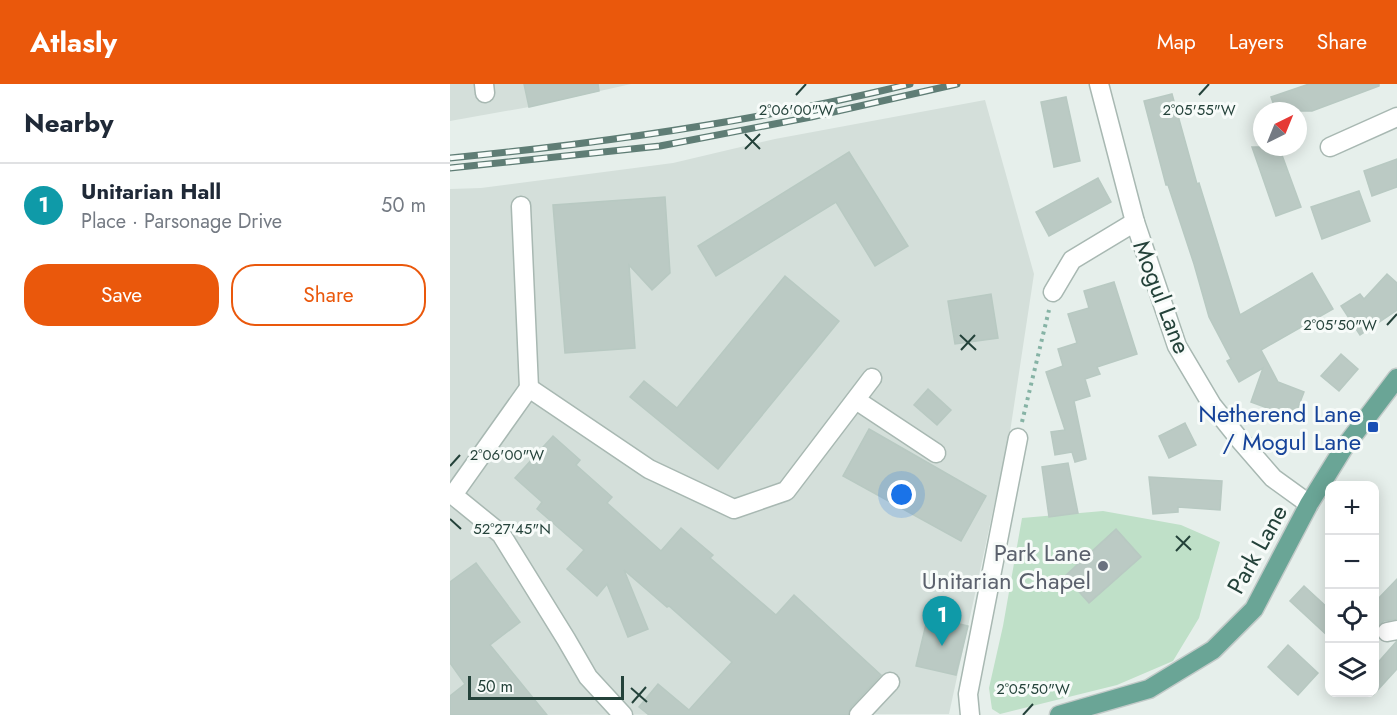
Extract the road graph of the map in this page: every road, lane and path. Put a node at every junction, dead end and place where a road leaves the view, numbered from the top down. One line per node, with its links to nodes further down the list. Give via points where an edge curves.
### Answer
1 (1099, 84): 5 (street, Mogul Lane)
2 (1397, 117): 3 (street)
3 (1330, 147)
4 (521, 206): 9 (street)
5 (1134, 222): 6 (street, via 1072,260); 14 (street, Mogul Lane, via 1176,346 1212,405 1273,478)
6 (1053, 292): 11 (path)
7 (872, 378): 10 (street)
8 (1397, 378): 14 (main road, Park Lane, via 1343,449)
9 (529, 388): 10 (street, via 649,469 734,509 786,491); 13 (street)
10 (856, 400): 12 (street)
11 (1018, 438): 18 (street, via 968,694)
12 (936, 453)
13 (452, 497): 16 (street, via 501,534 588,677)
14 (1309, 504): 19 (main road, Park Lane, via 1254,609 1213,650 1149,688)
15 (890, 681): 17 (street)
16 (623, 715)
17 (859, 715)
18 (970, 715)
19 (1059, 715)

